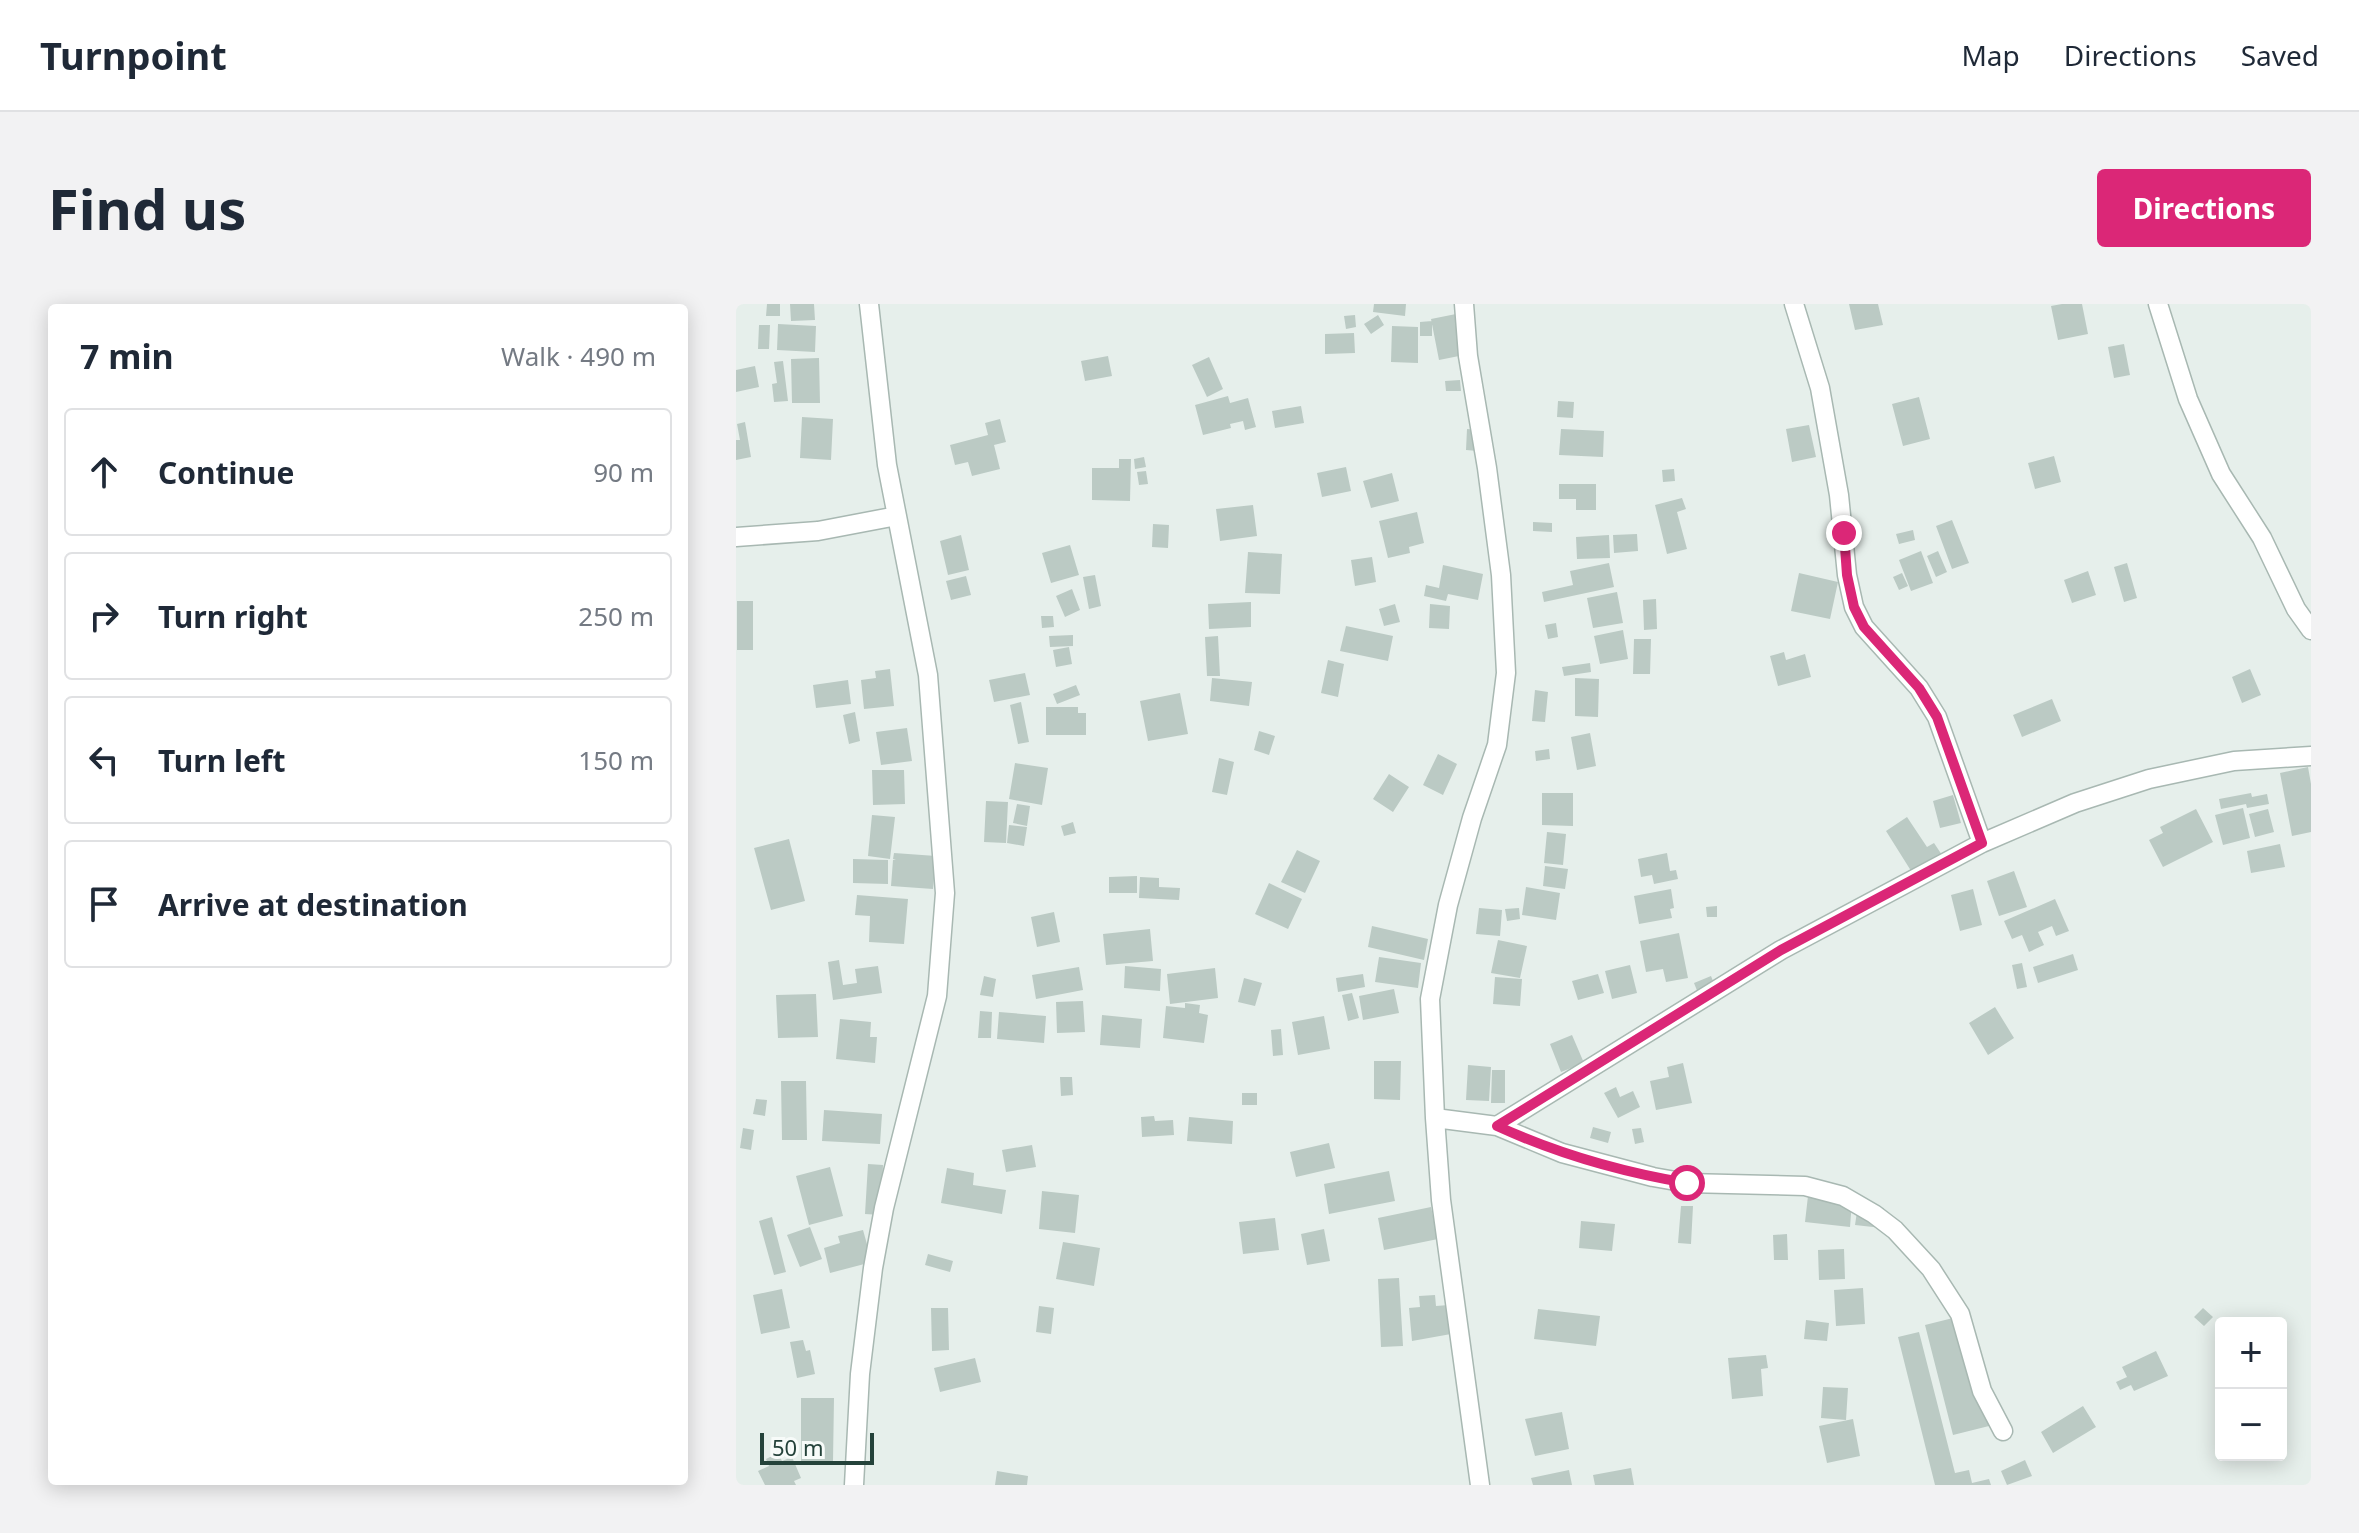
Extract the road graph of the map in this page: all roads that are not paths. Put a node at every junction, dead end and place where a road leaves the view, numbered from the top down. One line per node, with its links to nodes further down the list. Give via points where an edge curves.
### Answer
1 (869, 304): 5 (street)
2 (1464, 304): 10 (street, via 1501,575 1506,673 1497,745 1448,905 1430,999)
3 (1794, 304): 9 (street, via 1820,388 1854,607 1864,627 1919,688 1937,717)
4 (2158, 304): 7 (street, via 2188,399 2221,474)
5 (897, 516): 6 (street, via 818,531); 13 (street, via 928,675 945,893 937,996 884,1208 866,1315)
6 (736, 537)
7 (2311, 630)
8 (2311, 756): 9 (street, via 2234,761 2149,779 2075,803)
9 (1982, 843): 11 (street, via 1781,950)
10 (1435, 1118): 11 (street); 14 (street, via 1441,1200)
11 (1497, 1126): 12 (street, via 1618,1169 1687,1183 1805,1186 1843,1196 1874,1214 1931,1269 1960,1314 1982,1391)
12 (2003, 1431)
13 (854, 1485)
14 (1480, 1485)

